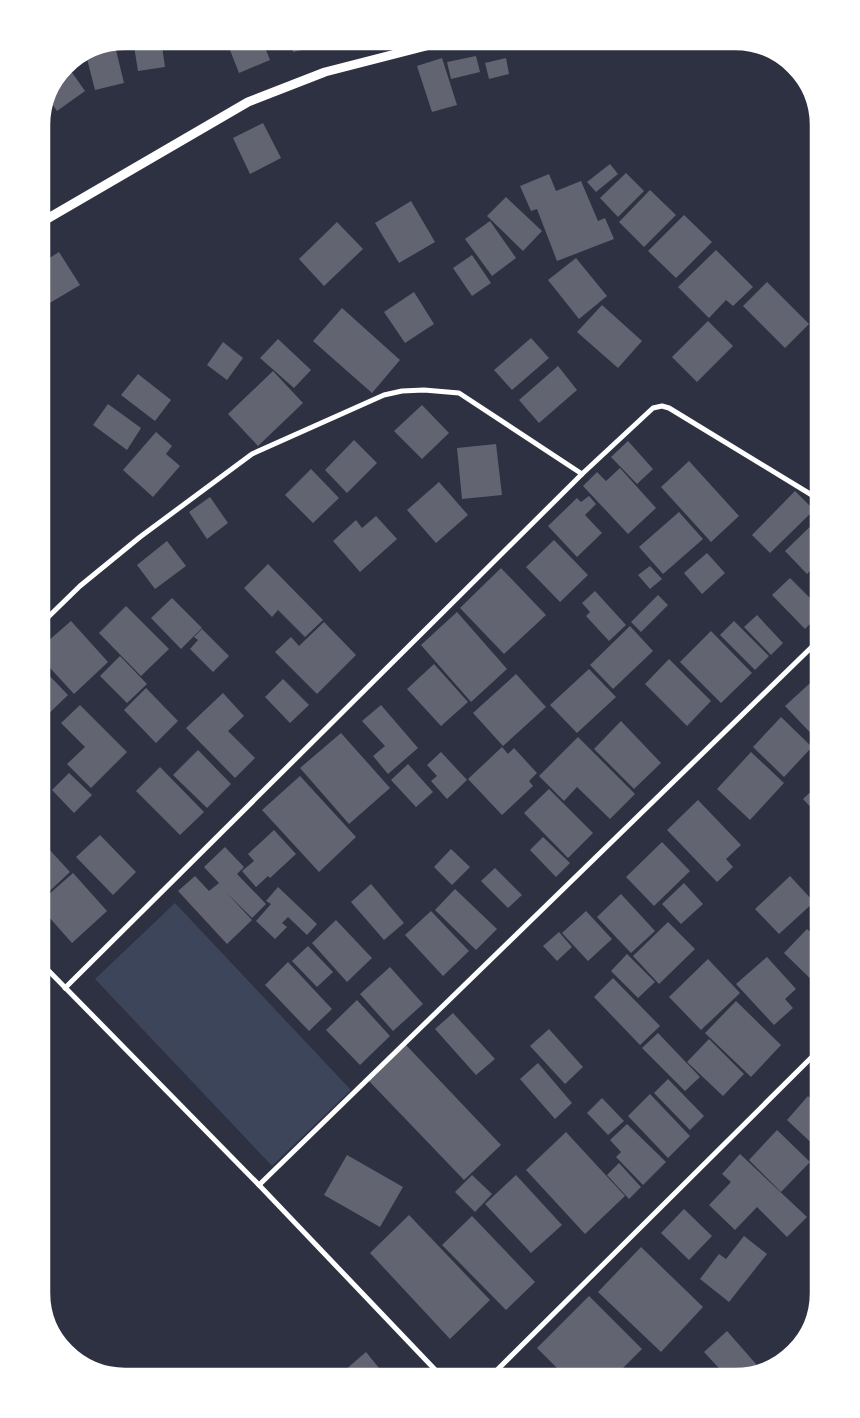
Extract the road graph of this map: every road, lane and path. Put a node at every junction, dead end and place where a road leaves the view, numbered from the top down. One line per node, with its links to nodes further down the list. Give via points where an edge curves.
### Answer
1 (415, 49): 2 (street, via 325,72 257,98)
2 (49, 218)
3 (582, 474): 4 (street, via 653,408 662,406); 5 (street, via 459,393 424,390 384,395 252,454 140,537); 8 (street)
4 (811, 495)
5 (49, 616)
6 (811, 648): 10 (street)
7 (49, 971): 8 (street)
8 (65, 988): 10 (street)
9 (811, 1058): 12 (street)
10 (259, 1185): 11 (street)
11 (433, 1369)
12 (498, 1369)

